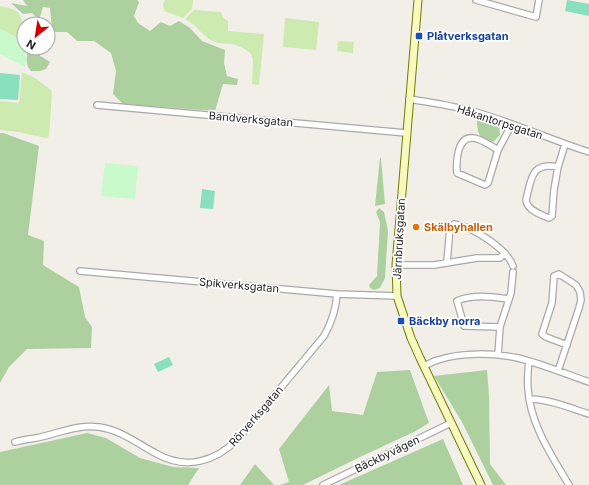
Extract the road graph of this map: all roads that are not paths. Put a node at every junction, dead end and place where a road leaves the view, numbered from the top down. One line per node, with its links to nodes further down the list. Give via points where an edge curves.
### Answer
1 (418, 0): 4 (street, Järnbruksgatan)
2 (476, 0): 3 (street, via 536,17)
3 (539, 0)
4 (409, 100): 6 (street, Håkantorpsgatan, via 471,110); 7 (street, Järnbruksgatan)
5 (96, 105): 7 (street, Bandverksgatan)
6 (512, 124): 8 (street, Håkantorpsgatan); 9 (street)
7 (406, 133): 14 (street, Järnbruksgatan)
8 (565, 144): 10 (street, Håkantorpsgatan); 11 (street)
9 (498, 150): 9 (street, via 476,138 467,138 459,149 457,173 485,185 488,183)
10 (589, 152)
11 (558, 167): 11 (street, via 552,216 549,218 528,206 526,202 532,175 536,170 550,165)
12 (505, 253): 13 (street, via 500,258); 13 (street, via 483,236 454,224 450,228); 15 (street)
13 (447, 262): 14 (street, via 434,265)
14 (396, 265): 19 (street, Järnbruksgatan)
15 (513, 266)
16 (80, 271): 18 (street, Spikverksgatan)
17 (513, 272): 20 (street)
18 (337, 294): 19 (street, Spikverksgatan); 31 (street, Rörverksgatan, via 333,319 324,336 241,435 218,455 195,462 173,461 119,432 98,427 78,427)
19 (397, 296): 25 (street, Järnbruksgatan, via 411,338)
20 (509, 299): 21 (street); 21 (street, via 479,297 458,301 464,326)
21 (500, 327): 23 (street)
22 (567, 345): 22 (street, via 581,300 576,285 559,274 554,276 552,303 542,334); 26 (street)
23 (498, 355): 24 (street); 25 (street, via 461,356)
24 (529, 361): 26 (street); 28 (street)
25 (424, 366): 30 (street, Järnbruksgatan)
26 (558, 371): 27 (street)
27 (589, 382)
28 (529, 399): 29 (street); 34 (street, via 540,433)
29 (589, 414)
30 (451, 423): 32 (street, Bäckbyvägen); 33 (street, Järnbruksgatan)
31 (15, 442)
32 (323, 485)
33 (481, 485)
34 (569, 485)

